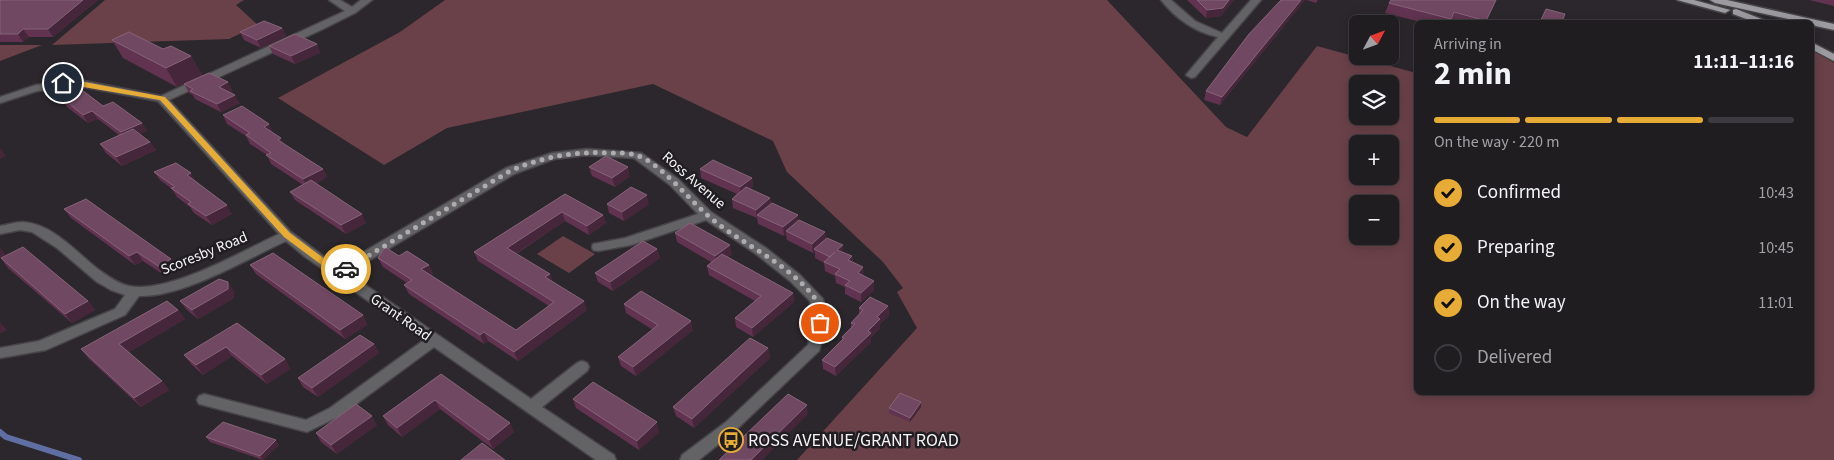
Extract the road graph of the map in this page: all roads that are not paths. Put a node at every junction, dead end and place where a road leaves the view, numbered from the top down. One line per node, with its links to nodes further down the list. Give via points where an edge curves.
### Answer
1 (334, 0): 7 (street)
2 (367, 0): 7 (street)
3 (1166, 0): 16 (street, via 1194,27)
4 (1256, 0): 16 (street)
5 (1682, 0): 8 (main road)
6 (1715, 0): 11 (main road)
7 (352, 10): 20 (street)
8 (1736, 12): 9 (main road); 10 (main road)
9 (1755, 20)
10 (1772, 20)
11 (1803, 20)
12 (1814, 22): 13 (main road)
13 (1834, 27)
14 (1814, 30): 15 (main road)
15 (1834, 34)
16 (1224, 36): 19 (street)
17 (1814, 47): 18 (main road)
18 (1834, 58)
19 (1191, 76)
20 (162, 98): 21 (street, via 79,83 36,88); 24 (street, Grant Road)
21 (0, 100)
22 (707, 215): 25 (street, via 627,242); 26 (street, Ross Avenue, via 674,182 637,155 587,152 552,156 510,171); 34 (street, Ross Avenue, via 795,278 816,299 820,323 814,346 731,426)
23 (0, 230): 27 (street, Scoresby Road, via 24,226 42,232 106,282)
24 (287, 235): 26 (street, Grant Road); 27 (street, Scoresby Road, via 180,283)
25 (598, 247)
26 (338, 273): 28 (street, Grant Road)
27 (135, 291): 29 (street, via 120,312 42,346)
28 (434, 340): 31 (street, via 335,412 307,426); 32 (street, Grant Road)
29 (2, 348)
30 (582, 367): 32 (street)
31 (204, 400)
32 (531, 407): 33 (street, Grant Road)
33 (608, 460)
34 (688, 460)

